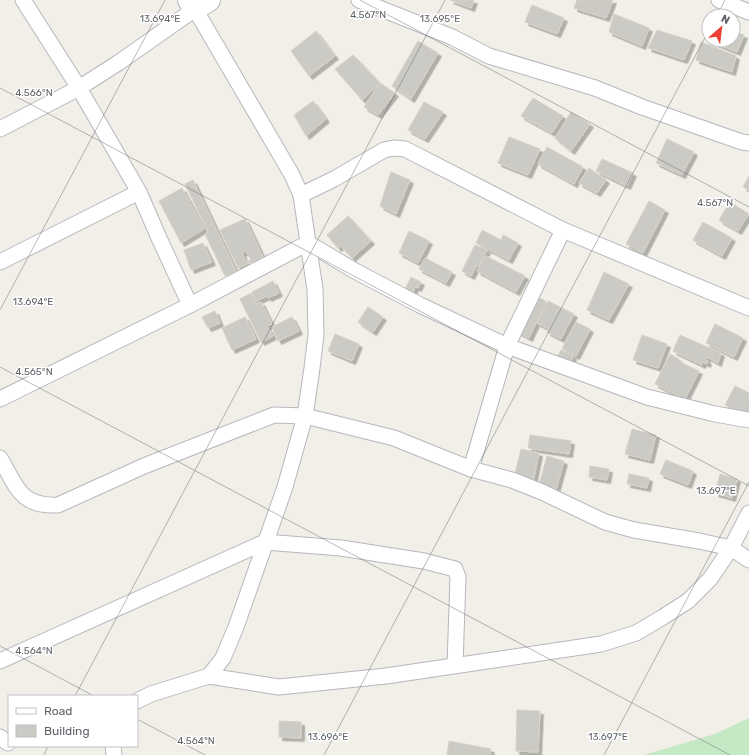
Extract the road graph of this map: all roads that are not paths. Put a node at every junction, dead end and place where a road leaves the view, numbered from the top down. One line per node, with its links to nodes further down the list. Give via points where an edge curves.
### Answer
1 (23, 0): 6 (street)
2 (359, 0): 8 (street, via 452,36 489,56 595,88 642,107)
3 (720, 0): 5 (street)
4 (198, 3): 6 (street, via 118,63); 10 (street)
5 (749, 12)
6 (78, 88): 7 (street); 9 (street)
7 (0, 129)
8 (749, 143)
9 (139, 192): 13 (street); 14 (street)
10 (301, 195): 11 (street, via 384,150 405,149); 12 (street)
11 (563, 230): 15 (street); 16 (street)
12 (308, 243): 14 (street); 16 (street, via 420,305); 18 (street, via 315,289 316,335)
13 (0, 262)
14 (190, 305): 17 (street)
15 (749, 308)
16 (507, 346): 19 (street, via 647,397); 21 (street)
17 (0, 399)
18 (305, 416): 20 (street, via 274,415 144,466 58,505 47,506 28,501); 21 (street, via 394,438); 23 (street, via 285,487)
19 (749, 420)
20 (0, 458)
21 (471, 469): 24 (street, via 512,480 605,522)
22 (749, 513): 24 (street)
23 (265, 542): 26 (street); 27 (street, via 341,548 424,561 455,569 458,577); 28 (street, via 236,627 223,658)
24 (731, 548): 25 (street); 27 (street, via 710,579 688,601 636,633 601,644)
25 (749, 560)
26 (0, 661)
27 (455, 665): 28 (street, via 386,676 279,687)
28 (209, 676): 29 (street)
29 (138, 700)

